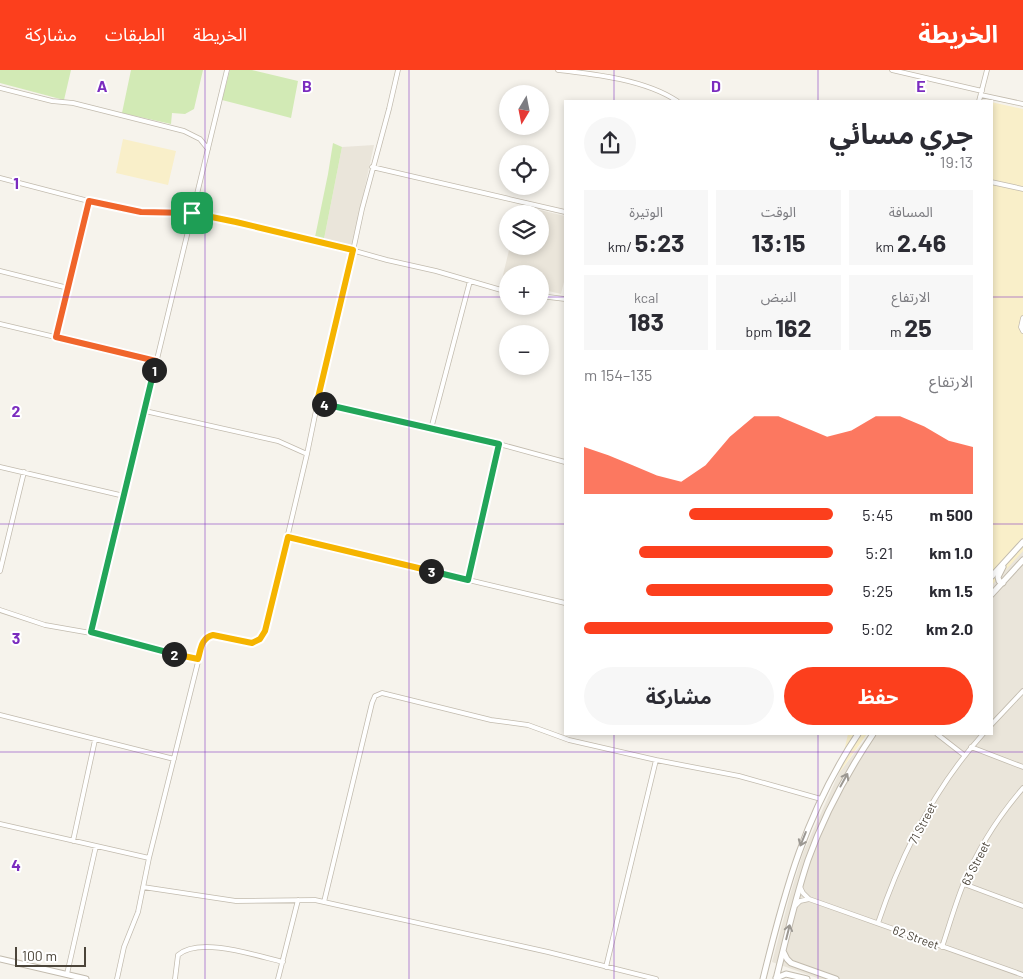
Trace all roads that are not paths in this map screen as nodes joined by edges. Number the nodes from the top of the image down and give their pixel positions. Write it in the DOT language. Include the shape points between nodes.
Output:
graph roads {
  1 [pos="226,70"];
  2 [pos="398,70"];
  3 [pos="558,70"];
  4 [pos="892,70"];
  5 [pos="987,70"];
  6 [pos="0,88"];
  7 [pos="982,93"];
  8 [pos="675,100"];
  9 [pos="980,100"];
  10 [pos="1023,104"];
  11 [pos="208,148"];
  12 [pos="372,167"];
  13 [pos="0,178"];
  14 [pos="993,182"];
  15 [pos="1023,189"];
  16 [pos="89,201"];
  17 [pos="564,212"];
  18 [pos="192,213"];
  19 [pos="353,250"];
  20 [pos="0,270"];
  21 [pos="470,281"];
  22 [pos="68,288"];
  23 [pos="499,289"];
  24 [pos="549,297"];
  25 [pos="564,299"];
  26 [pos="1023,318"];
  27 [pos="0,324"];
  28 [pos="1023,331"];
  29 [pos="56,337"];
  30 [pos="156,361"];
  31 [pos="317,402"];
  32 [pos="145,411"];
  33 [pos="431,430"];
  34 [pos="499,444"];
  35 [pos="307,454"];
  36 [pos="564,462"];
  37 [pos="0,467"];
  38 [pos="24,472"];
  39 [pos="124,496"];
  40 [pos="288,537"];
  41 [pos="1023,542"];
  42 [pos="1008,558"];
  43 [pos="1023,560"];
  44 [pos="0,570"];
  45 [pos="993,575"];
  46 [pos="468,580"];
  47 [pos="1003,583"];
  48 [pos="993,593"];
  49 [pos="564,603"];
  50 [pos="0,610"];
  51 [pos="91,632"];
  52 [pos="198,659"];
  53 [pos="1023,691"];
  54 [pos="1018,697"];
  55 [pos="1023,699"];
  56 [pos="0,714"];
  57 [pos="993,723"];
  58 [pos="857,735"];
  59 [pos="872,735"];
  60 [pos="938,735"];
  61 [pos="983,735"];
  62 [pos="95,740"];
  63 [pos="971,747"];
  64 [pos="964,755"];
  65 [pos="174,759"];
  66 [pos="656,760"];
  67 [pos="1023,767"];
  68 [pos="1023,788"];
  69 [pos="821,799"];
  70 [pos="0,824"];
  71 [pos="72,841"];
  72 [pos="96,846"];
  73 [pos="149,858"];
  74 [pos="964,884"];
  75 [pos="800,885"];
  76 [pos="143,887"];
  77 [pos="809,899"];
  78 [pos="298,900"];
  79 [pos="324,902"];
  80 [pos="1023,906"];
  81 [pos="794,908"];
  82 [pos="878,923"];
  83 [pos="942,947"];
  84 [pos="783,951"];
  85 [pos="0,959"];
  86 [pos="283,962"];
  87 [pos="606,967"];
  88 [pos="810,970"];
  89 [pos="66,974"];
  90 [pos="1023,975"];
  91 [pos="798,976"];
  92 [pos="86,979"];
  93 [pos="117,979"];
  94 [pos="175,979"];
  95 [pos="278,979"];
  96 [pos="656,979"];
  97 [pos="763,979"];
  98 [pos="776,979"];
  99 [pos="807,979"];
  100 [pos="836,979"];
  1 -- 11 [label="street"];
  2 -- 12 [label="street"];
  3 -- 8 [label="street" via="608,77 657,90"];
  4 -- 7 [label="street"];
  5 -- 7 [label="street"];
  6 -- 11 [label="street" via="184,131 200,139"];
  7 -- 9 [label="street"];
  7 -- 10 [label="street"];
  11 -- 18 [label="street"];
  12 -- 17 [label="street"];
  12 -- 19 [label="street"];
  13 -- 16 [label="street"];
  14 -- 15 [label="street"];
  16 -- 18 [label="street" via="141,212"];
  16 -- 22 [label="street"];
  18 -- 19 [label="street"];
  18 -- 30 [label="street"];
  19 -- 21 [label="street"];
  19 -- 31 [label="street"];
  20 -- 22 [label="street"];
  21 -- 23 [label="street"];
  21 -- 33 [label="street"];
  22 -- 29 [label="street"];
  24 -- 25 [label="street"];
  26 -- 28 [label="street"];
  27 -- 29 [label="street"];
  29 -- 30 [label="street"];
  30 -- 32 [label="street"];
  31 -- 33 [label="street"];
  31 -- 35 [label="street"];
  32 -- 35 [label="street" via="278,441"];
  32 -- 39 [label="street"];
  33 -- 34 [label="street"];
  34 -- 36 [label="street"];
  34 -- 46 [label="street"];
  35 -- 40 [label="street"];
  37 -- 38 [label="street"];
  38 -- 39 [label="street"];
  38 -- 44 [label="street"];
  39 -- 51 [label="street"];
  40 -- 46 [label="street"];
  40 -- 52 [label="street" via="263,635 252,643 209,636 203,642"];
  41 -- 42 [label="street"];
  42 -- 45 [label="street"];
  42 -- 47 [label="street" via="998,577"];
  43 -- 47 [label="street"];
  46 -- 49 [label="street"];
  47 -- 48 [label="street"];
  50 -- 51 [label="street" via="45,625"];
  51 -- 52 [label="street"];
  52 -- 65 [label="street"];
  53 -- 54 [label="street"];
  54 -- 55 [label="street"];
  54 -- 57 [label="street"];
  56 -- 62 [label="street"];
  58 -- 69 [label="street"];
  75 -- 59 [label="street, one-way" via="828,811"];
  60 -- 64 [label="street"];
  61 -- 63 [label="street, 71 Street"];
  62 -- 65 [label="street"];
  62 -- 71 [label="street"];
  63 -- 64 [label="street, 71 Street"];
  63 -- 67 [label="street"];
  64 -- 82 [label="street, 71 Street" via="912,842"];
  65 -- 73 [label="street"];
  66 -- 69 [label="street" via="739,776"];
  66 -- 79 [label="street" via="569,740 528,725 491,720 378,694 372,702"];
  66 -- 87 [label="street"];
  68 -- 74 [label="street, 63 Street" via="995,825"];
  69 -- 97 [label="street, one-way" via="792,867"];
  70 -- 71 [label="street"];
  71 -- 72 [label="street"];
  72 -- 73 [label="street"];
  72 -- 89 [label="street"];
  73 -- 76 [label="street"];
  74 -- 80 [label="street"];
  74 -- 83 [label="street, 63 Street"];
  75 -- 77 [label="street"];
  75 -- 81 [label="street"];
  76 -- 78 [label="street" via="236,901"];
  76 -- 93 [label="street"];
  77 -- 81 [label="street" via="800,901"];
  77 -- 82 [label="street, 62 Street"];
  78 -- 79 [label="street"];
  78 -- 86 [label="street"];
  79 -- 87 [label="street"];
  84 -- 81 [label="street, one-way"];
  82 -- 83 [label="street, 62 Street"];
  83 -- 90 [label="street, 62 Street"];
  84 -- 88 [label="street" via="791,963"];
  84 -- 98 [label="street"];
  85 -- 89 [label="street"];
  86 -- 94 [label="street" via="225,949 199,948 178,955"];
  86 -- 95 [label="street"];
  87 -- 96 [label="street"];
  88 -- 91 [label="street" via="798,969"];
  88 -- 100 [label="street"];
  89 -- 92 [label="street"];
  91 -- 98 [label="street" via="786,974"];
  91 -- 99 [label="street"];
}
